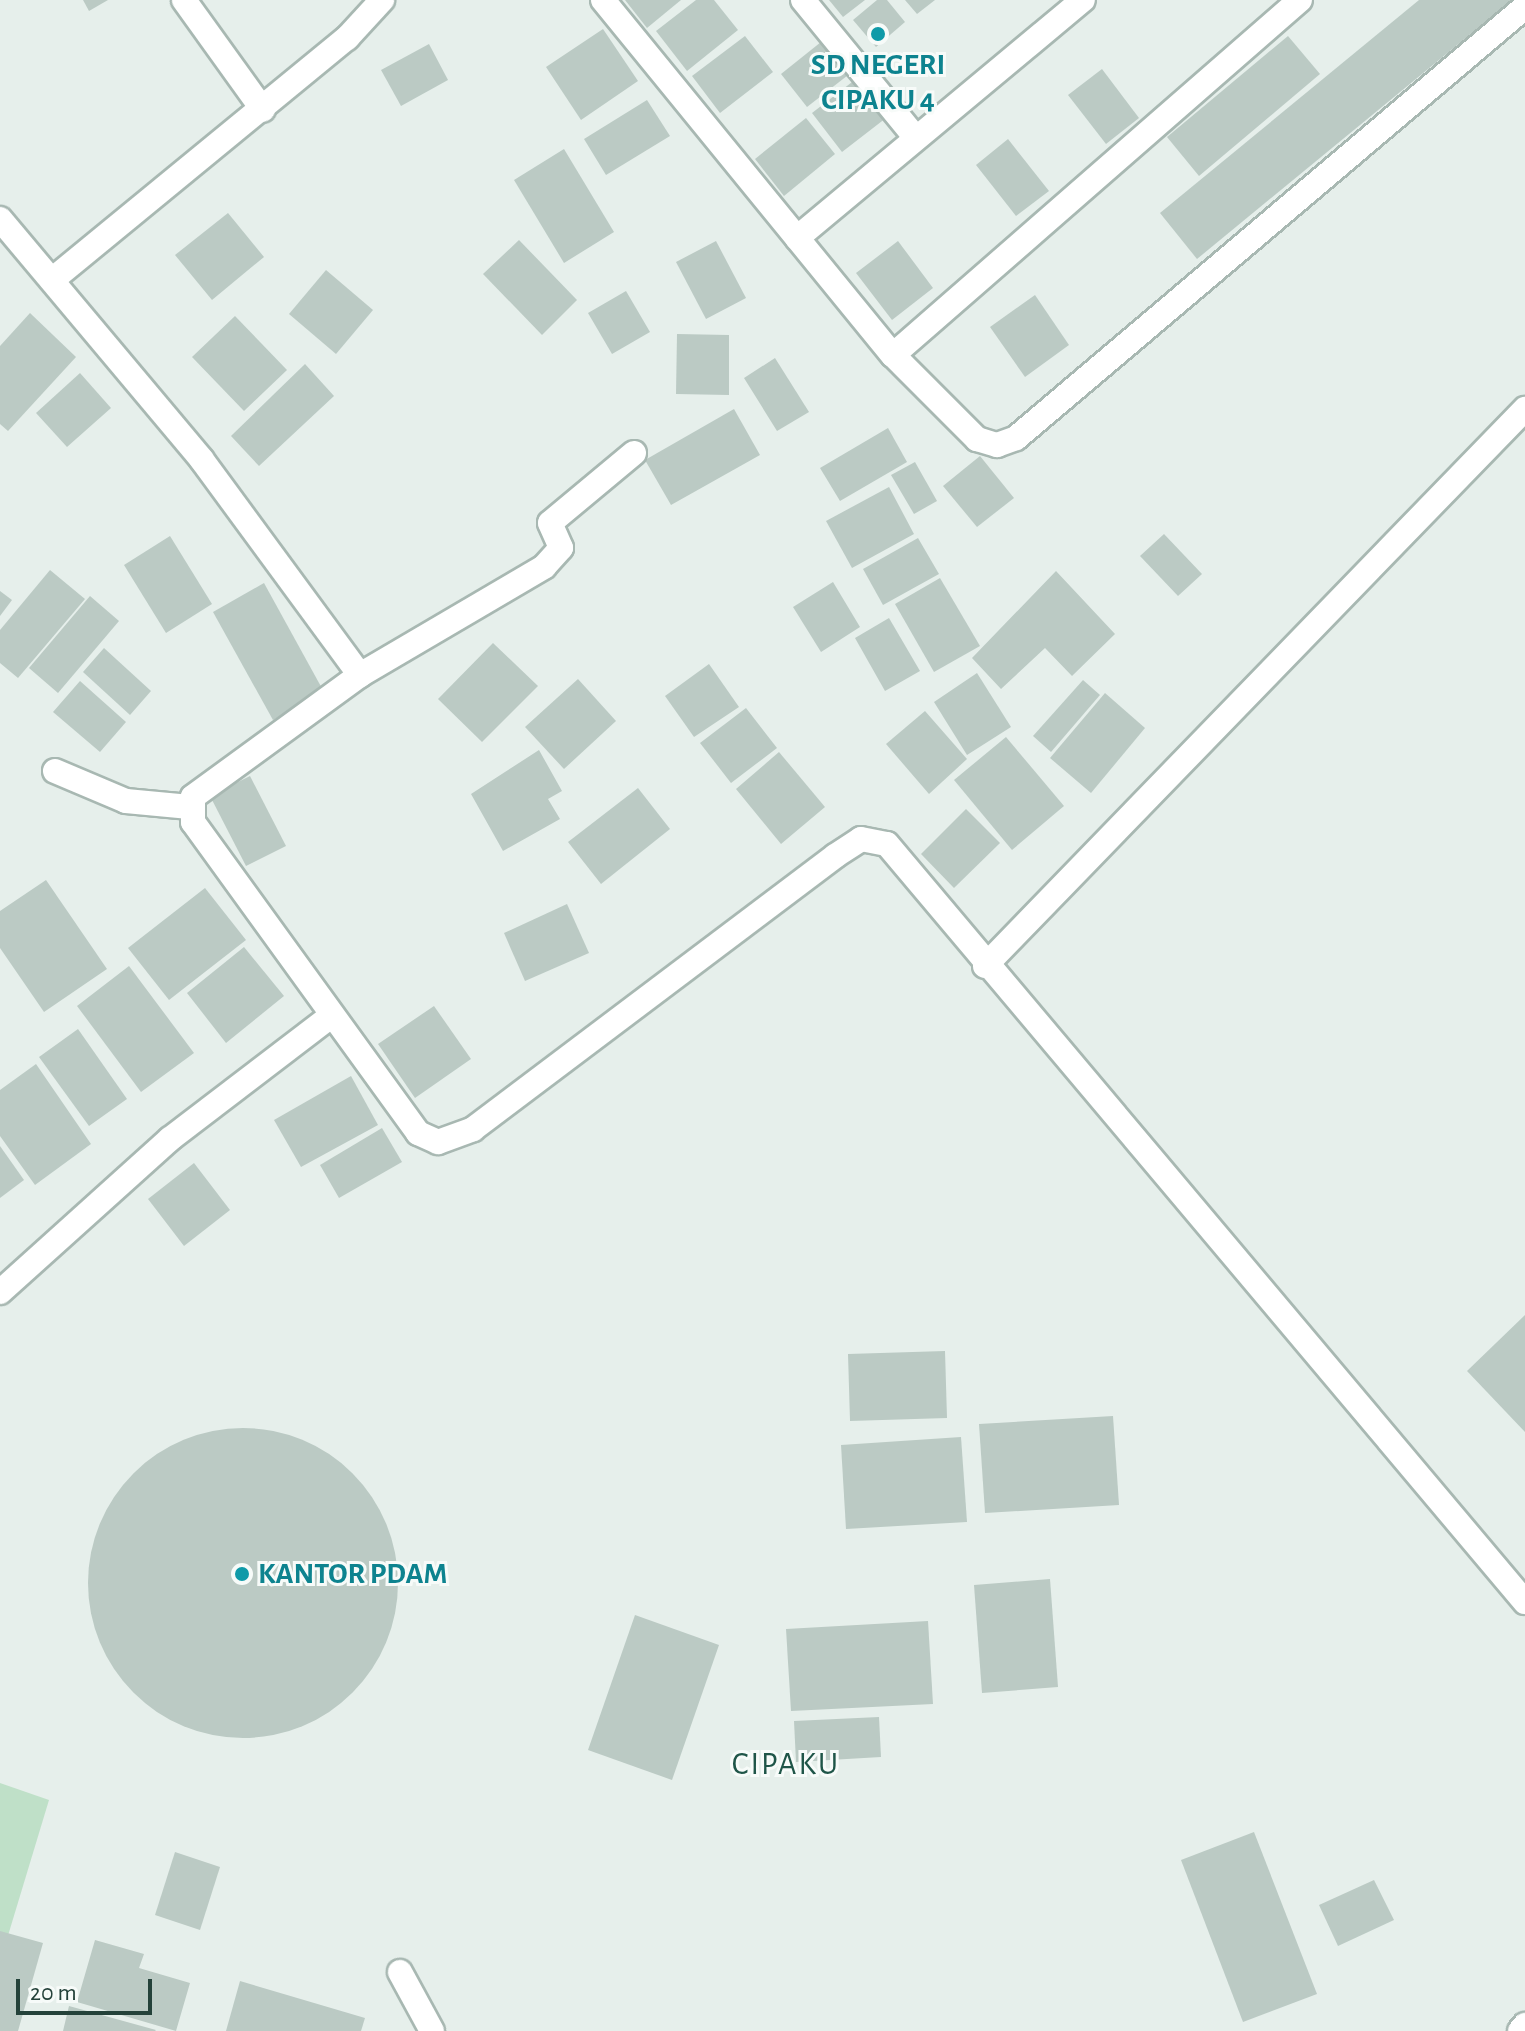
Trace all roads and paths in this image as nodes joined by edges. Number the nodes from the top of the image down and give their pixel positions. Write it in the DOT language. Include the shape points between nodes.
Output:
graph roads {
  1 [pos="184,0"];
  2 [pos="382,0"];
  3 [pos="603,0"];
  4 [pos="803,0"];
  5 [pos="1083,0"];
  6 [pos="1300,0"];
  7 [pos="1525,7"];
  8 [pos="263,110"];
  9 [pos="916,138"];
  10 [pos="0,219"];
  11 [pos="797,238"];
  12 [pos="52,280"];
  13 [pos="893,355"];
  14 [pos="1525,409"];
  15 [pos="634,453"];
  16 [pos="360,675"];
  17 [pos="55,771"];
  18 [pos="190,807"];
  19 [pos="985,966"];
  20 [pos="331,1016"];
  21 [pos="0,1292"];
  22 [pos="1525,1602"];
  23 [pos="400,1972"];
  24 [pos="1525,2025"];
  25 [pos="432,2031"];
  26 [pos="1520,2031"];
  1 -- 8 [label="street"];
  2 -- 8 [label="street"];
  3 -- 11 [label="street"];
  4 -- 9 [label="street"];
  5 -- 9 [label="street"];
  6 -- 13 [label="street"];
  7 -- 13 [label="street" via="1016,438 997,445 977,439"];
  8 -- 12 [label="street"];
  9 -- 11 [label="street"];
  10 -- 12 [label="street"];
  11 -- 13 [label="street"];
  12 -- 16 [label="street" via="193,448"];
  14 -- 19 [label="street"];
  15 -- 16 [label="street" via="550,523 561,548 544,567"];
  16 -- 18 [label="street" via="207,781"];
  17 -- 18 [label="street" via="126,801"];
  18 -- 20 [label="street" via="193,822"];
  19 -- 20 [label="street" via="887,844 861,839 456,1136 438,1142 418,1133"];
  19 -- 22 [label="street"];
  20 -- 21 [label="street" via="170,1139"];
  23 -- 25 [label="street"];
  24 -- 26 [label="street"];
}
